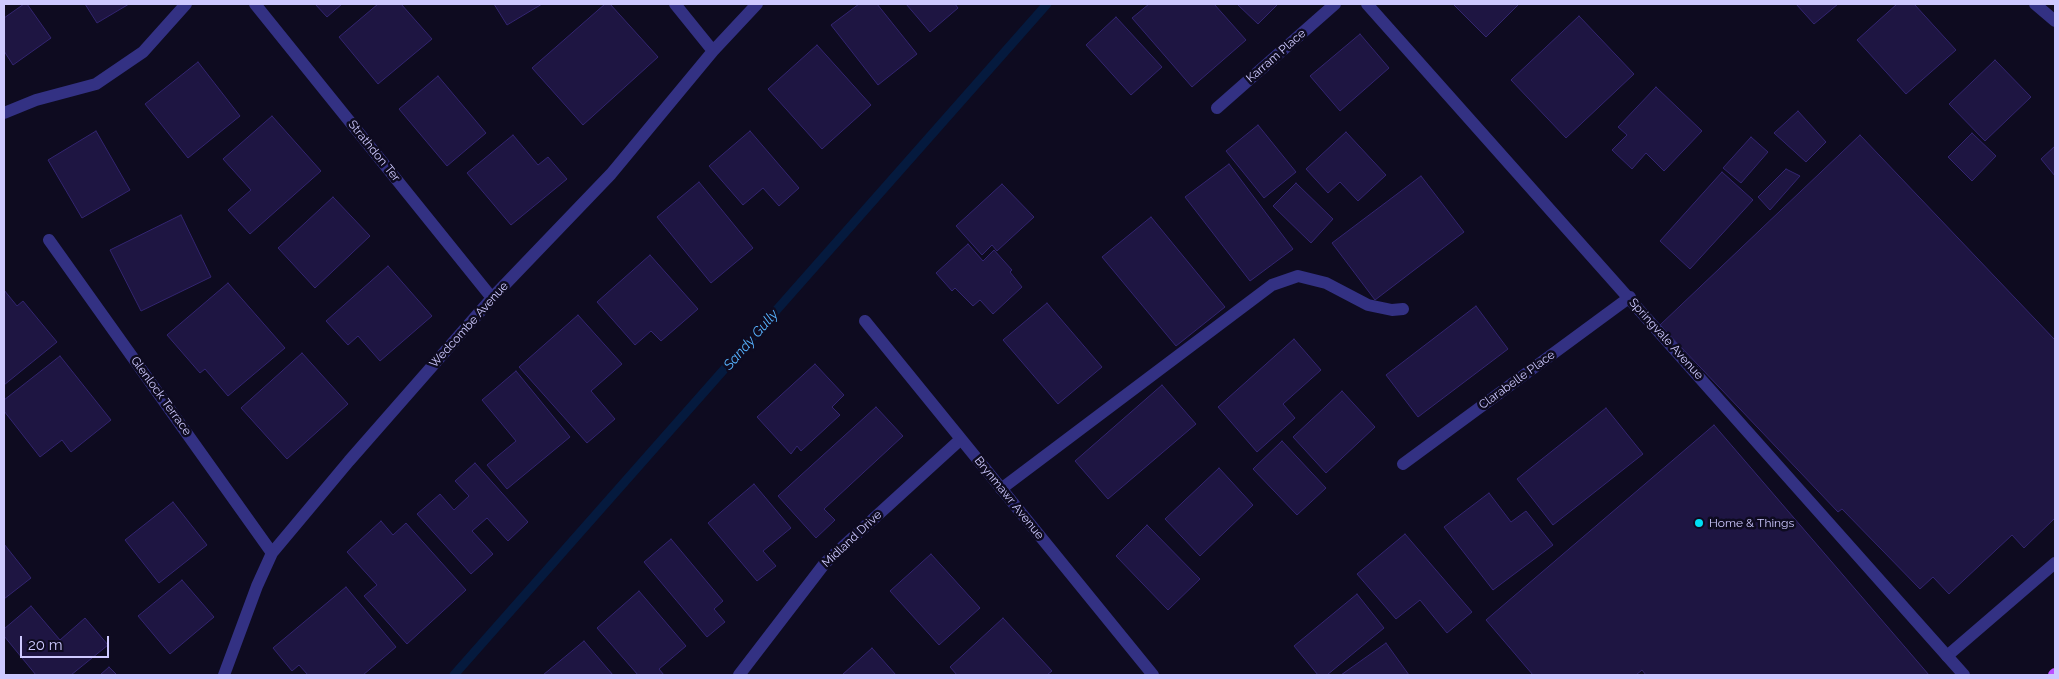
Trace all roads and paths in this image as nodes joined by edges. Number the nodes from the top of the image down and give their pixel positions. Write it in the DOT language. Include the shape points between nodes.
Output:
graph roads {
  1 [pos="186,4"];
  2 [pos="255,4"];
  3 [pos="675,4"];
  4 [pos="757,4"];
  5 [pos="1336,4"];
  6 [pos="1367,4"];
  7 [pos="2035,4"];
  8 [pos="2055,21"];
  9 [pos="713,51"];
  10 [pos="1217,108"];
  11 [pos="4,113"];
  12 [pos="49,240"];
  13 [pos="1630,297"];
  14 [pos="492,298"];
  15 [pos="1403,309"];
  16 [pos="865,322"];
  17 [pos="961,439"];
  18 [pos="1403,464"];
  19 [pos="1001,489"];
  20 [pos="272,552"];
  21 [pos="2055,563"];
  22 [pos="1947,656"];
  23 [pos="224,675"];
  24 [pos="739,675"];
  25 [pos="1153,675"];
  26 [pos="1964,675"];
  1 -- 11 [label="street" via="143,52 96,84 36,100"];
  2 -- 14 [label="street, Strathdon Ter"];
  3 -- 9 [label="street"];
  4 -- 9 [label="street, Wedcombe Avenue"];
  5 -- 10 [label="street, Karram Place"];
  6 -- 13 [label="street, Springvale Avenue"];
  7 -- 8 [label="street"];
  9 -- 14 [label="street, Wedcombe Avenue" via="611,174"];
  12 -- 20 [label="street, Glenlock Terrace"];
  13 -- 18 [label="street, Clarabelle Place"];
  13 -- 22 [label="street, Springvale Avenue"];
  14 -- 20 [label="street, Wedcombe Avenue"];
  15 -- 19 [label="street" via="1368,305 1326,283 1298,276 1272,285"];
  16 -- 17 [label="street, Brynmawr Avenue"];
  17 -- 19 [label="street, Brynmawr Avenue"];
  17 -- 24 [label="street, Midland Drive" via="825,564"];
  19 -- 25 [label="street, Brynmawr Avenue"];
  20 -- 23 [label="street, Wedcombe Avenue"];
  21 -- 22 [label="street"];
  22 -- 26 [label="street, Springvale Avenue"];
}
